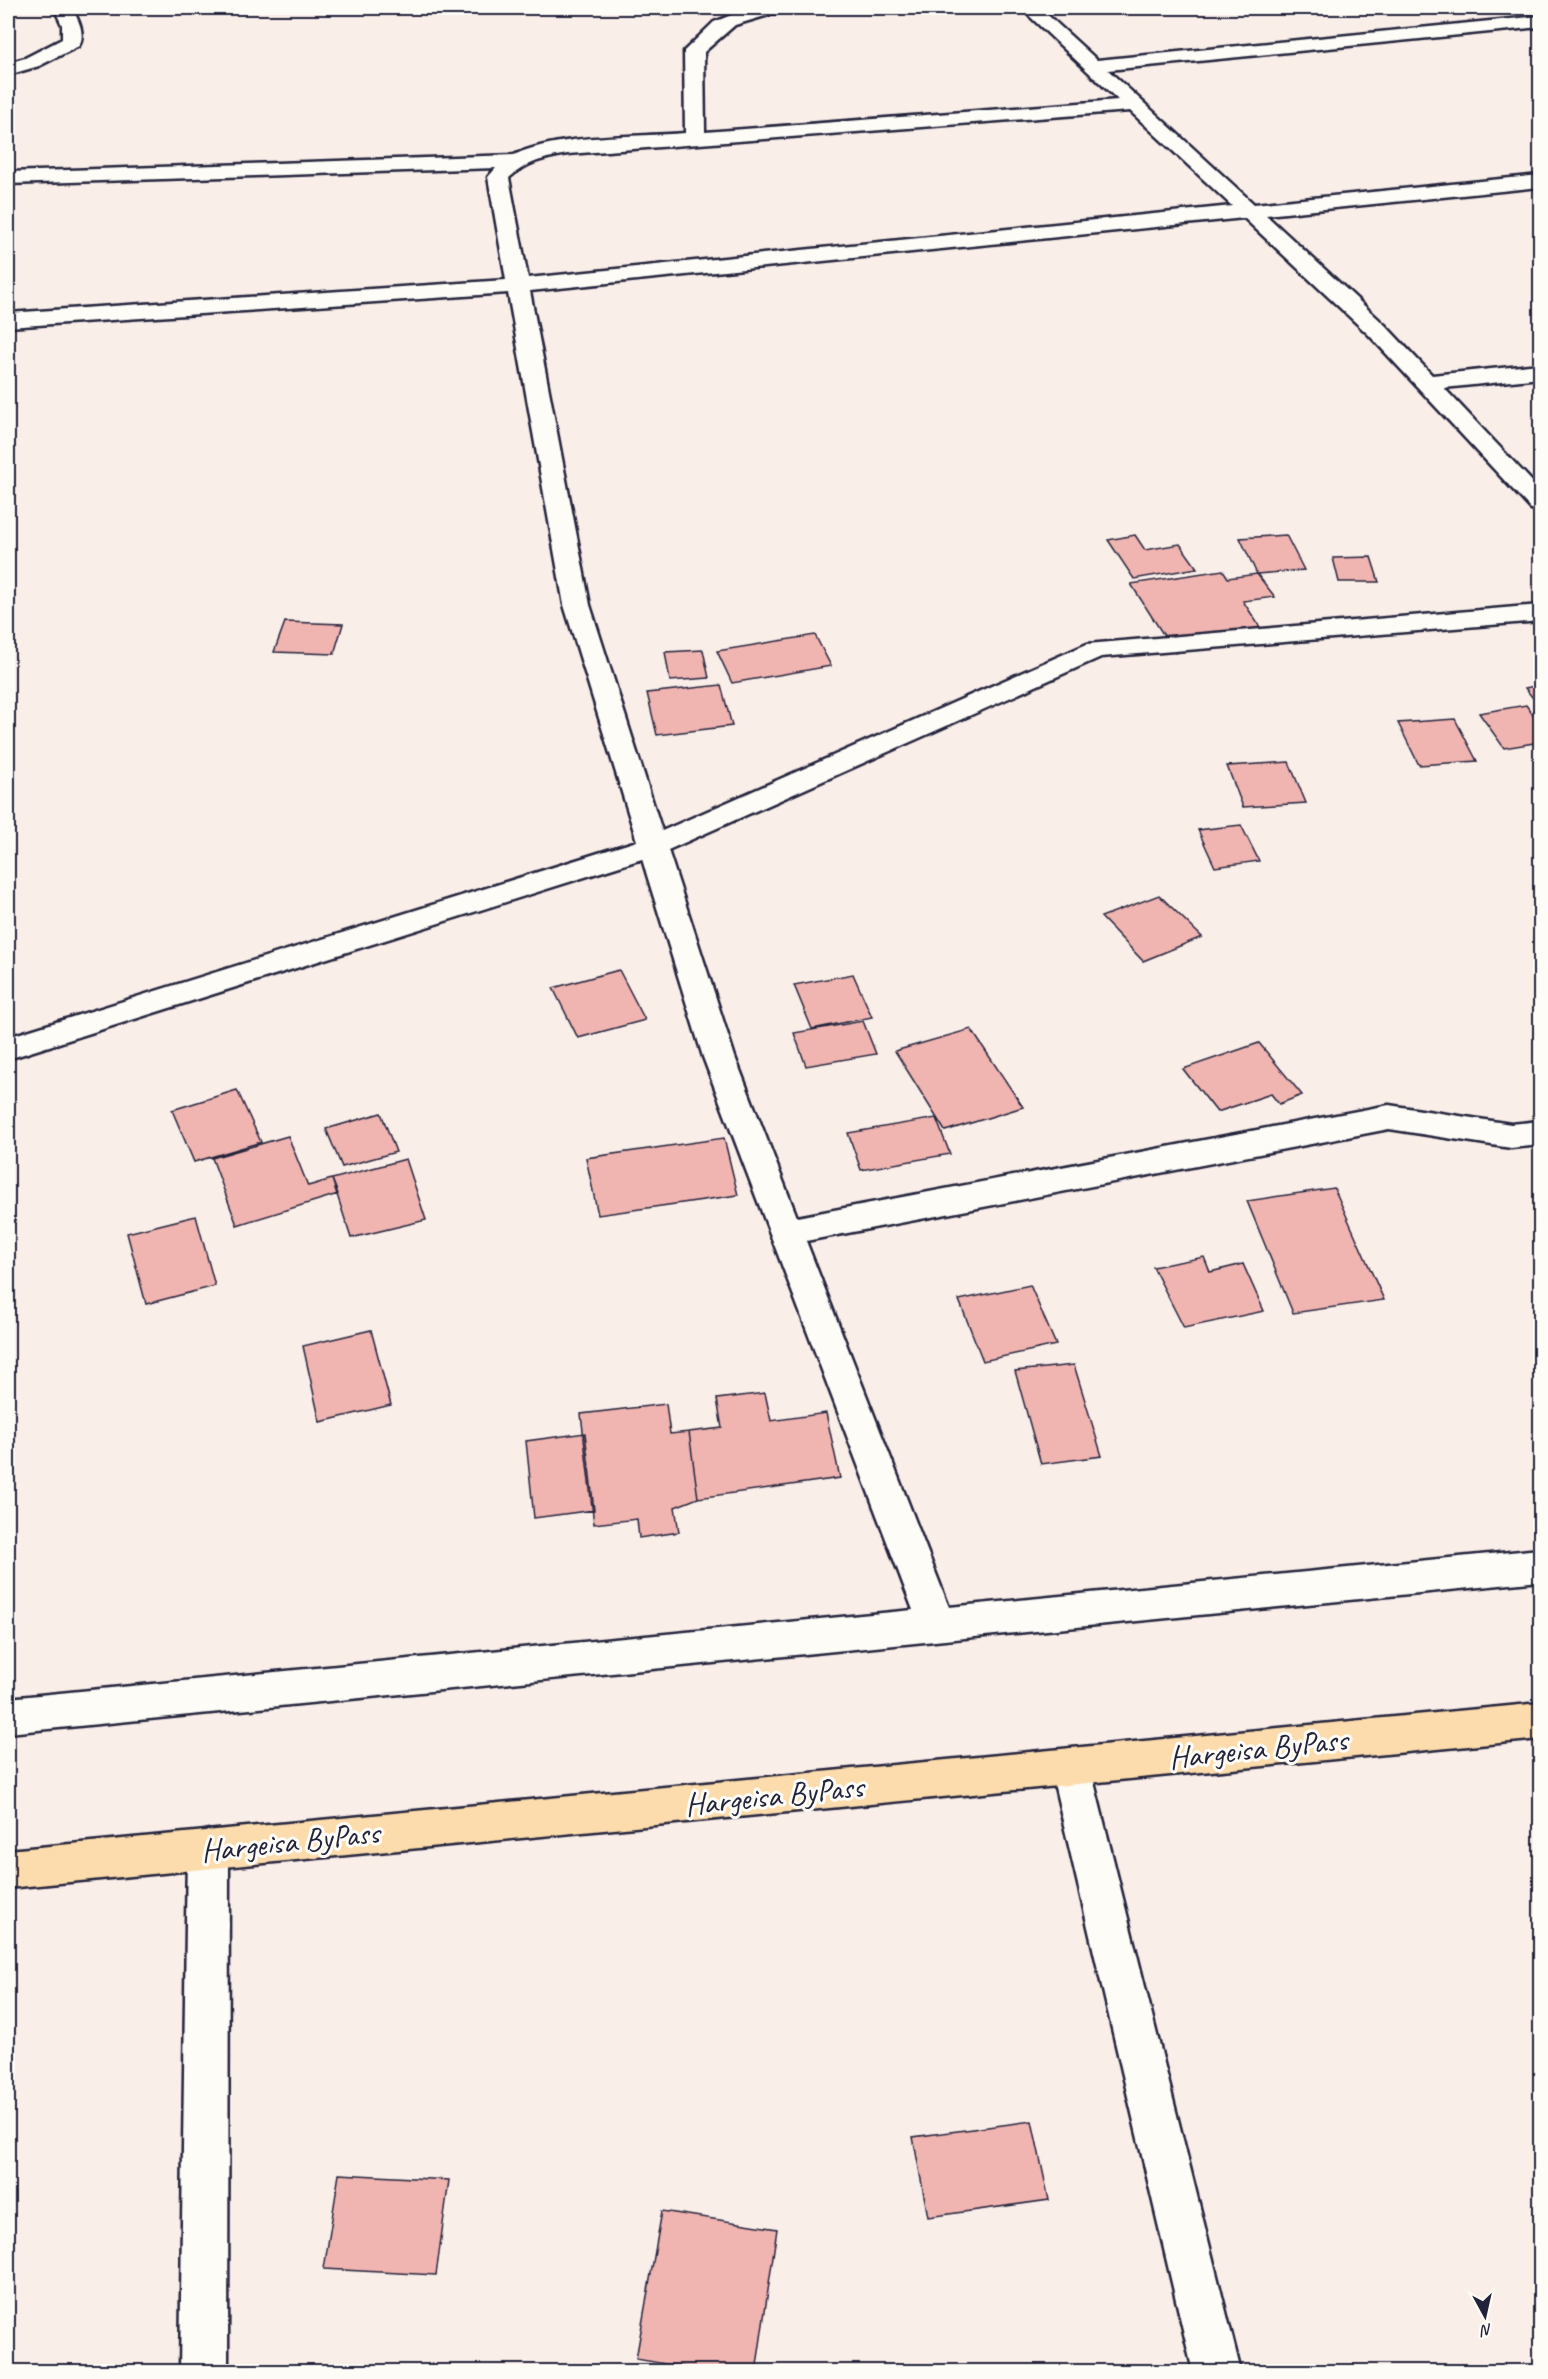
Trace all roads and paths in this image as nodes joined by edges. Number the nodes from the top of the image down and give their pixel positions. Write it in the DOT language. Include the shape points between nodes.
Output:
graph roads {
  1 [pos="63,8"];
  2 [pos="772,8"];
  3 [pos="1030,8"];
  4 [pos="1540,21"];
  5 [pos="1093,66"];
  6 [pos="8,69"];
  7 [pos="1135,105"];
  8 [pos="694,138"];
  9 [pos="515,160"];
  10 [pos="8,178"];
  11 [pos="1540,181"];
  12 [pos="1251,213"];
  13 [pos="518,286"];
  14 [pos="8,320"];
  15 [pos="1540,371"];
  16 [pos="1427,383"];
  17 [pos="1540,504"];
  18 [pos="1540,613"];
  19 [pos="653,846"];
  20 [pos="8,1048"];
  21 [pos="1540,1133"];
  22 [pos="786,1232"];
  23 [pos="1540,1565"];
  24 [pos="937,1624"];
  25 [pos="8,1716"];
  26 [pos="1540,1721"];
  27 [pos="1070,1766"];
  28 [pos="208,1849"];
  29 [pos="8,1869"];
  30 [pos="204,2372"];
  31 [pos="1217,2372"];
  1 -- 6 [label="street" via="72,42"];
  2 -- 8 [label="street" via="718,24 694,51"];
  3 -- 5 [label="street"];
  4 -- 5 [label="street"];
  5 -- 7 [label="street"];
  7 -- 8 [label="street"];
  7 -- 12 [label="street"];
  8 -- 9 [label="street" via="568,148"];
  9 -- 10 [label="street"];
  9 -- 13 [label="street" via="498,177"];
  11 -- 12 [label="street"];
  12 -- 13 [label="street"];
  12 -- 16 [label="street" via="1377,330"];
  13 -- 14 [label="street"];
  13 -- 19 [label="street" via="578,605"];
  15 -- 16 [label="street"];
  16 -- 17 [label="street"];
  18 -- 19 [label="street" via="1096,650"];
  19 -- 20 [label="street"];
  19 -- 22 [label="street" via="719,1057"];
  21 -- 22 [label="street" via="1511,1136 1389,1116"];
  22 -- 24 [label="street"];
  23 -- 24 [label="street"];
  24 -- 25 [label="street"];
  26 -- 27 [label="highway, Hargeisa ByPass"];
  27 -- 28 [label="highway, Hargeisa ByPass"];
  27 -- 31 [label="street"];
  28 -- 29 [label="highway, Hargeisa ByPass"];
  28 -- 30 [label="street"];
}
